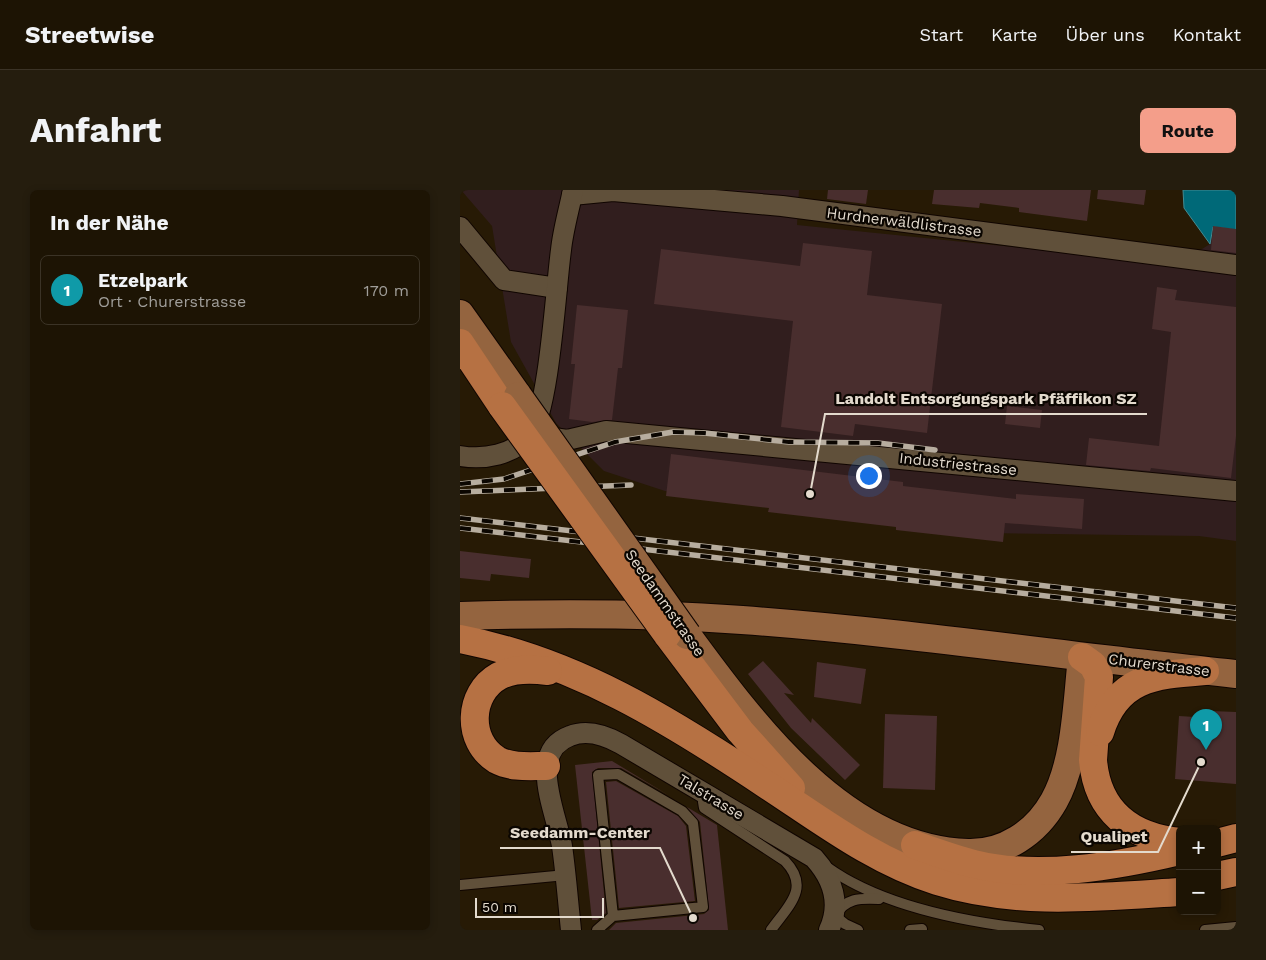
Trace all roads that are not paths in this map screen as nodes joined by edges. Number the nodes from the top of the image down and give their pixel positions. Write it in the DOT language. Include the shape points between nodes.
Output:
graph roads {
  1 [pos="572,192"];
  2 [pos="460,227"];
  3 [pos="1236,265"];
  4 [pos="556,288"];
  5 [pos="460,314"];
  6 [pos="460,343"];
  7 [pos="460,350"];
  8 [pos="479,374"];
  9 [pos="510,401"];
  10 [pos="531,434"];
  11 [pos="460,456"];
  12 [pos="1236,491"];
  13 [pos="460,616"];
  14 [pos="677,635"];
  15 [pos="460,639"];
  16 [pos="1082,657"];
  17 [pos="1205,671"];
  18 [pos="1236,674"];
  19 [pos="586,678"];
  20 [pos="1093,760"];
  21 [pos="546,766"];
  22 [pos="707,794"];
  23 [pos="841,834"];
  24 [pos="1176,841"];
  25 [pos="915,845"];
  26 [pos="1176,852"];
  27 [pos="814,858"];
  28 [pos="1236,872"];
  29 [pos="1221,875"];
  30 [pos="566,876"];
  31 [pos="460,885"];
  32 [pos="1176,885"];
  33 [pos="1236,889"];
  34 [pos="1221,890"];
  35 [pos="1176,892"];
  36 [pos="1124,895"];
  37 [pos="889,900"];
  38 [pos="613,916"];
  39 [pos="832,923"];
  40 [pos="1236,927"];
  41 [pos="922,929"];
  42 [pos="571,930"];
  43 [pos="597,930"];
  44 [pos="771,930"];
  45 [pos="858,930"];
  46 [pos="910,930"];
  47 [pos="1039,930"];
  48 [pos="1205,930"];
  1 -- 3 [label="street, Hurdnerwäldlistrasse" via="613,191 782,206"];
  1 -- 4 [label="street, Hurdnerwäldlistrasse"];
  2 -- 4 [label="street" via="504,280"];
  4 -- 10 [label="street, Hurdnerwäldlistrasse" via="543,398"];
  5 -- 9 [label="main road"];
  6 -- 8 [label="highway"];
  7 -- 8 [label="highway"];
  8 -- 9 [label="highway"];
  9 -- 14 [label="highway, bridge"];
  10 -- 11 [label="street" via="498,455 485,458"];
  10 -- 12 [label="street, Industriestrasse" via="567,440 606,431"];
  13 -- 16 [label="main road, Churerstrasse" via="598,615 740,620"];
  14 -- 23 [label="highway" via="750,743 801,798"];
  14 -- 25 [label="main road, Seedammstrasse" via="802,772 858,816"];
  15 -- 19 [label="highway" via="522,654"];
  16 -- 17 [label="main road, Churerstrasse"];
  16 -- 20 [label="highway" via="1094,665 1098,677"];
  16 -- 25 [label="main road, Seedammstrasse" via="1073,734 1064,776 1054,801 1040,821 1010,844 986,852 960,852"];
  17 -- 18 [label="main road, Churerstrasse"];
  17 -- 20 [label="highway" via="1156,677 1130,686 1106,713"];
  19 -- 21 [label="highway" via="537,670 512,671 492,680 479,696 475,727 486,750 508,764"];
  19 -- 23 [label="highway" via="675,726"];
  20 -- 24 [label="highway" via="1102,796 1123,822 1144,834"];
  21 -- 22 [label="street, Talstrasse" via="551,751 563,739 577,733 595,734 621,744"];
  21 -- 30 [label="street"];
  22 -- 27 [label="street, Talstrasse"];
  22 -- 44 [label="lane" via="704,808 794,869 798,878 797,893"];
  23 -- 36 [label="highway" via="902,868 974,891 1032,898"];
  25 -- 26 [label="highway" via="974,864 1031,870 1089,867"];
  27 -- 37 [label="lane" via="848,880"];
  27 -- 39 [label="street, Talstrasse" via="830,884 835,905"];
  28 -- 29 [label="highway"];
  30 -- 31 [label="lane"];
  30 -- 42 [label="street"];
  32 -- 36 [label="highway"];
  33 -- 34 [label="highway"];
  35 -- 36 [label="highway"];
  37 -- 39 [label="lane" via="854,900 842,906"];
  37 -- 47 [label="lane" via="941,913"];
  38 -- 38 [label="lane" via="703,907 693,823 682,812 618,774 598,775"];
  38 -- 43 [label="lane"];
  39 -- 45 [label="lane"];
  40 -- 48 [label="lane"];
  41 -- 46 [label="lane"];
}
